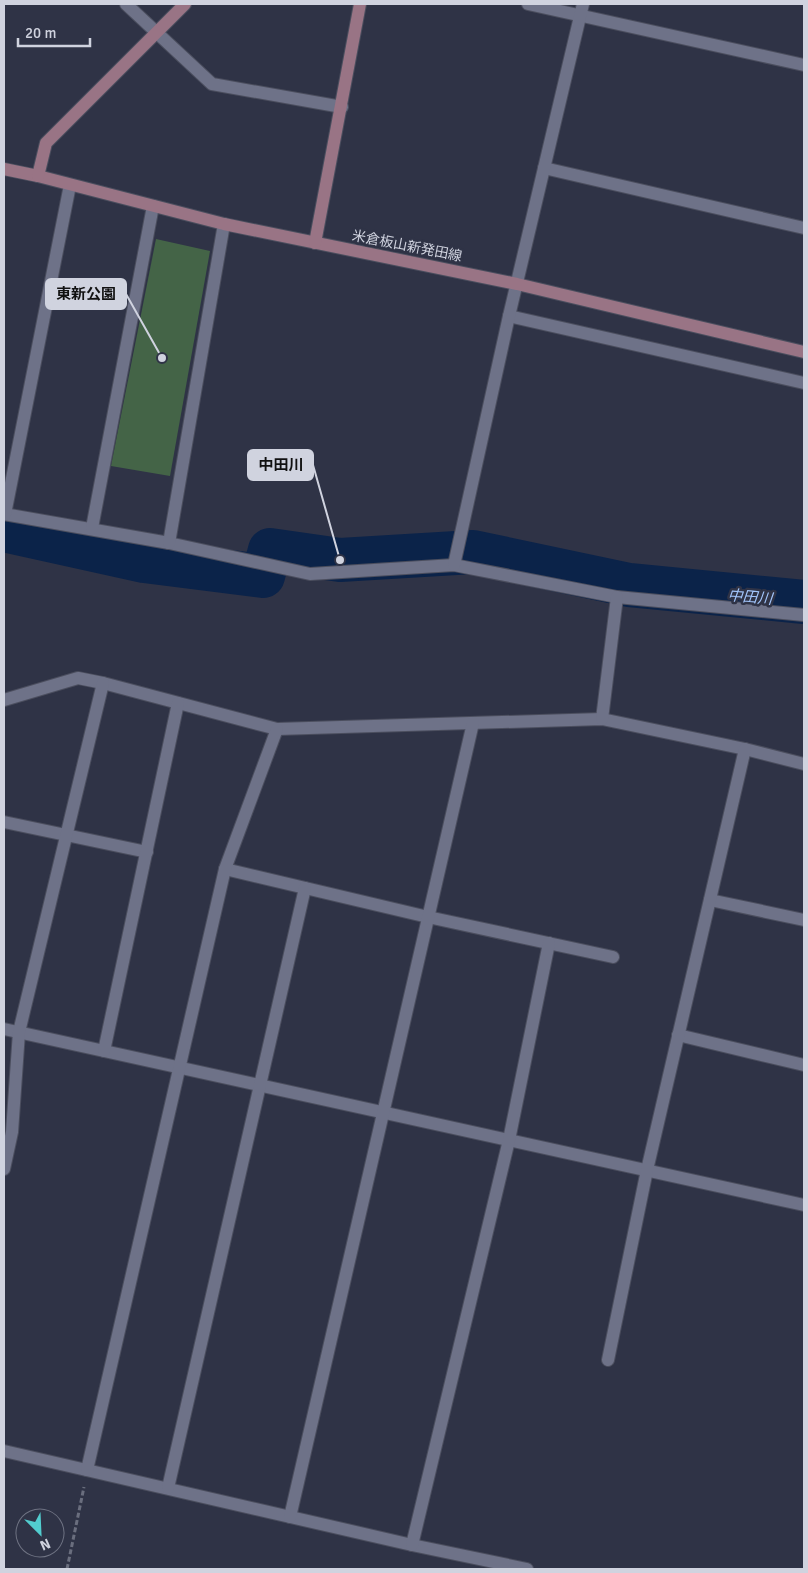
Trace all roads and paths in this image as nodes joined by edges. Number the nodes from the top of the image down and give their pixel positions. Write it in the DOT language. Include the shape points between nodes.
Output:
graph roads {
  1 [pos="126,4"];
  2 [pos="186,4"];
  3 [pos="360,4"];
  4 [pos="528,4"];
  5 [pos="581,9"];
  6 [pos="156,34"];
  7 [pos="804,65"];
  8 [pos="342,107"];
  9 [pos="544,168"];
  10 [pos="4,169"];
  11 [pos="38,176"];
  12 [pos="70,185"];
  13 [pos="153,206"];
  14 [pos="224,224"];
  15 [pos="804,228"];
  16 [pos="315,244"];
  17 [pos="517,284"];
  18 [pos="509,316"];
  19 [pos="804,352"];
  20 [pos="804,383"];
  21 [pos="4,514"];
  22 [pos="92,528"];
  23 [pos="169,543"];
  24 [pos="454,565"];
  25 [pos="617,597"];
  26 [pos="804,616"];
  27 [pos="103,683"];
  28 [pos="4,700"];
  29 [pos="178,703"];
  30 [pos="602,719"];
  31 [pos="473,723"];
  32 [pos="278,729"];
  33 [pos="745,749"];
  34 [pos="804,764"];
  35 [pos="4,822"];
  36 [pos="67,834"];
  37 [pos="147,852"];
  38 [pos="224,869"];
  39 [pos="305,888"];
  40 [pos="710,900"];
  41 [pos="428,917"];
  42 [pos="804,920"];
  43 [pos="550,943"];
  44 [pos="613,957"];
  45 [pos="4,1029"];
  46 [pos="19,1032"];
  47 [pos="678,1035"];
  48 [pos="104,1051"];
  49 [pos="804,1065"];
  50 [pos="180,1068"];
  51 [pos="259,1085"];
  52 [pos="383,1113"];
  53 [pos="8,1131"];
  54 [pos="509,1140"];
  55 [pos="4,1169"];
  56 [pos="647,1170"];
  57 [pos="804,1205"];
  58 [pos="608,1360"];
  59 [pos="4,1450"];
  60 [pos="87,1470"];
  61 [pos="168,1488"];
  62 [pos="290,1517"];
  63 [pos="412,1545"];
  64 [pos="67,1569"];
  65 [pos="527,1569"];
  1 -- 6 [label="street"];
  2 -- 6 [label="main road"];
  3 -- 8 [label="main road"];
  4 -- 5 [label="street"];
  5 -- 7 [label="street"];
  5 -- 9 [label="street"];
  6 -- 8 [label="street" via="212,84"];
  6 -- 11 [label="main road" via="46,143"];
  8 -- 16 [label="main road"];
  9 -- 15 [label="street"];
  9 -- 17 [label="street"];
  10 -- 11 [label="main road, 米倉板山新発田線"];
  11 -- 12 [label="main road, 米倉板山新発田線"];
  12 -- 13 [label="main road, 米倉板山新発田線"];
  12 -- 21 [label="street"];
  13 -- 14 [label="main road, 米倉板山新発田線"];
  13 -- 22 [label="street"];
  14 -- 16 [label="main road, 米倉板山新発田線"];
  14 -- 23 [label="street"];
  16 -- 17 [label="main road, 米倉板山新発田線"];
  17 -- 18 [label="street"];
  17 -- 19 [label="main road, 米倉板山新発田線"];
  18 -- 20 [label="street"];
  18 -- 24 [label="street"];
  21 -- 22 [label="street"];
  22 -- 23 [label="street"];
  23 -- 24 [label="street" via="310,574"];
  24 -- 25 [label="street"];
  25 -- 26 [label="street"];
  25 -- 30 [label="street"];
  27 -- 28 [label="street" via="78,678"];
  27 -- 29 [label="street"];
  27 -- 36 [label="street"];
  29 -- 32 [label="street"];
  29 -- 37 [label="street"];
  30 -- 31 [label="street"];
  30 -- 33 [label="street"];
  31 -- 32 [label="street"];
  31 -- 41 [label="street"];
  32 -- 38 [label="street"];
  33 -- 34 [label="street"];
  33 -- 40 [label="street"];
  35 -- 36 [label="street"];
  36 -- 37 [label="street"];
  36 -- 46 [label="street"];
  37 -- 48 [label="street"];
  38 -- 39 [label="street"];
  38 -- 50 [label="street"];
  39 -- 41 [label="street"];
  39 -- 51 [label="street"];
  40 -- 42 [label="street"];
  40 -- 47 [label="street"];
  41 -- 43 [label="street"];
  41 -- 52 [label="street"];
  43 -- 44 [label="street"];
  43 -- 54 [label="street"];
  45 -- 46 [label="street"];
  46 -- 48 [label="street"];
  46 -- 53 [label="street"];
  47 -- 49 [label="street"];
  47 -- 56 [label="street"];
  48 -- 50 [label="street"];
  50 -- 51 [label="street"];
  50 -- 60 [label="street"];
  51 -- 52 [label="street"];
  51 -- 61 [label="street"];
  52 -- 54 [label="street"];
  52 -- 62 [label="street"];
  53 -- 55 [label="street"];
  54 -- 56 [label="street"];
  54 -- 63 [label="street"];
  56 -- 57 [label="street"];
  56 -- 58 [label="street"];
  59 -- 60 [label="street"];
  60 -- 61 [label="street"];
  60 -- 64 [label="path"];
  61 -- 62 [label="street"];
  62 -- 63 [label="street"];
  63 -- 65 [label="street"];
}
